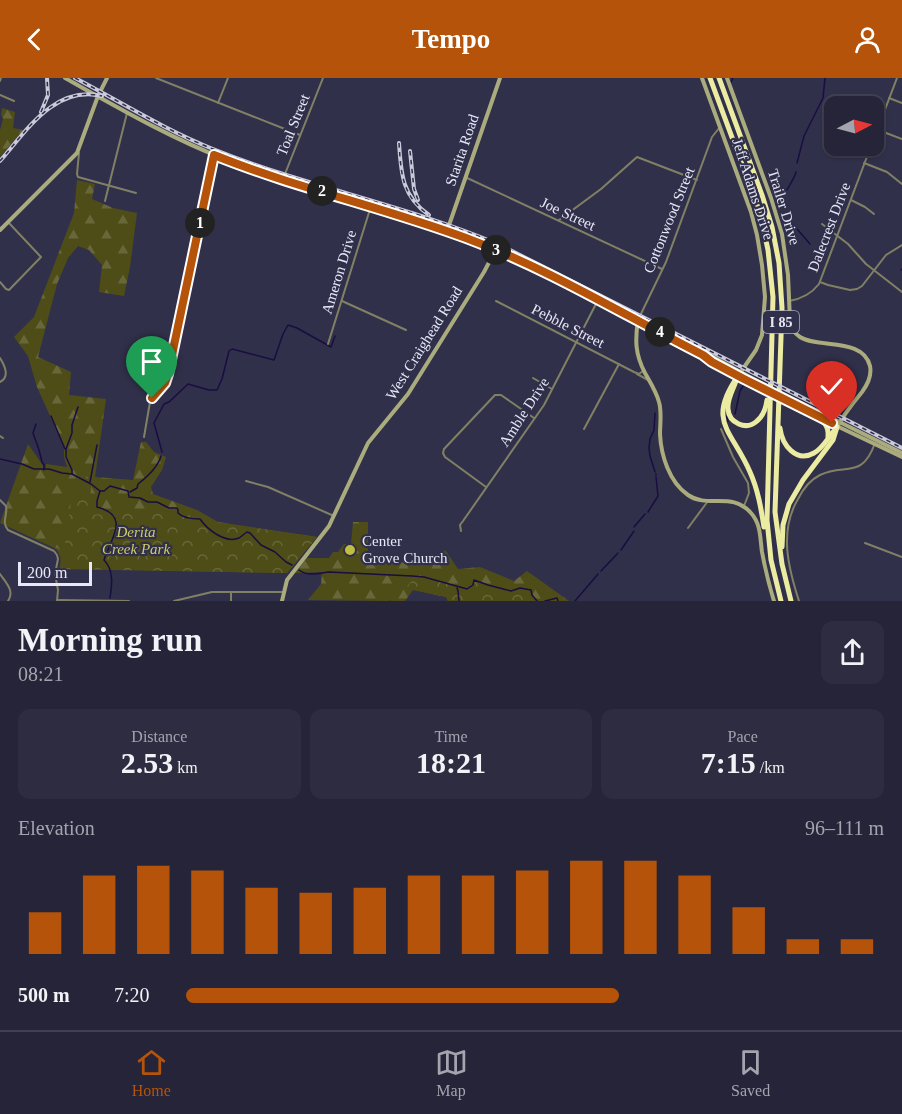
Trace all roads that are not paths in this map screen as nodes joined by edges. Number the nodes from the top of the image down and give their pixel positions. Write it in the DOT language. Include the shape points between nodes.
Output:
graph roads {
  1 [pos="65,78"];
  2 [pos="107,78"];
  3 [pos="156,78"];
  4 [pos="228,78"];
  5 [pos="322,78"];
  6 [pos="500,78"];
  7 [pos="702,78"];
  8 [pos="710,78"];
  9 [pos="718,78"];
  10 [pos="727,78"];
  11 [pos="897,78"];
  12 [pos="0,95"];
  13 [pos="98,96"];
  14 [pos="889,98"];
  15 [pos="14,101"];
  16 [pos="218,103"];
  17 [pos="902,103"];
  18 [pos="884,111"];
  19 [pos="128,112"];
  20 [pos="720,127"];
  21 [pos="884,133"];
  22 [pos="300,135"];
  23 [pos="902,139"];
  24 [pos="79,150"];
  25 [pos="214,155"];
  26 [pos="867,156"];
  27 [pos="864,163"];
  28 [pos="465,177"];
  29 [pos="283,179"];
  30 [pos="697,180"];
  31 [pos="902,184"];
  32 [pos="109,186"];
  33 [pos="136,193"];
  34 [pos="851,200"];
  35 [pos="105,201"];
  36 [pos="371,206"];
  37 [pos="874,214"];
  38 [pos="558,221"];
  39 [pos="8,222"];
  40 [pos="822,224"];
  41 [pos="0,230"];
  42 [pos="447,231"];
  43 [pos="837,236"];
  44 [pos="902,245"];
  45 [pos="496,249"];
  46 [pos="662,269"];
  47 [pos="874,270"];
  48 [pos="0,282"];
  49 [pos="820,282"];
  50 [pos="902,292"];
  51 [pos="598,299"];
  52 [pos="342,301"];
  53 [pos="496,301"];
  54 [pos="789,301"];
  55 [pos="638,320"];
  56 [pos="406,330"];
  57 [pos="576,342"];
  58 [pos="328,344"];
  59 [pos="0,358"];
  60 [pos="771,362"];
  61 [pos="619,364"];
  62 [pos="643,369"];
  63 [pos="631,370"];
  64 [pos="634,372"];
  65 [pos="740,374"];
  66 [pos="533,378"];
  67 [pos="649,380"];
  68 [pos="0,382"];
  69 [pos="552,389"];
  70 [pos="789,399"];
  71 [pos="779,403"];
  72 [pos="801,408"];
  73 [pos="534,418"];
  74 [pos="838,424"];
  75 [pos="584,429"];
  76 [pos="721,429"];
  77 [pos="144,437"];
  78 [pos="828,439"];
  79 [pos="875,442"];
  80 [pos="902,455"];
  81 [pos="246,481"];
  82 [pos="486,487"];
  83 [pos="0,500"];
  84 [pos="708,501"];
  85 [pos="743,506"];
  86 [pos="334,516"];
  87 [pos="688,528"];
  88 [pos="461,531"];
  89 [pos="768,538"];
  90 [pos="865,543"];
  91 [pos="902,557"];
  92 [pos="0,574"];
  93 [pos="784,575"];
  94 [pos="231,592"];
  95 [pos="283,592"];
  96 [pos="8,601"];
  97 [pos="57,601"];
  98 [pos="129,601"];
  99 [pos="174,601"];
  100 [pos="231,601"];
  101 [pos="282,601"];
  102 [pos="774,601"];
  103 [pos="781,601"];
  104 [pos="791,601"];
  105 [pos="799,601"];
  1 -- 13 [label="street"];
  2 -- 13 [label="street"];
  3 -- 16 [label="street"];
  4 -- 16 [label="street"];
  5 -- 22 [label="street, Toal Street"];
  6 -- 28 [label="street, Starita Road"];
  7 -- 20 [label="street, Jeff Adams Drive"];
  8 -- 60 [label="highway, I 85" via="766,236 773,297"];
  9 -- 71 [label="highway, I 85" via="762,195 778,255 782,302"];
  10 -- 54 [label="street, Trailer Drive" via="782,234"];
  11 -- 14 [label="street"];
  12 -- 15 [label="street"];
  13 -- 19 [label="street"];
  13 -- 24 [label="street"];
  14 -- 17 [label="street"];
  14 -- 18 [label="street"];
  16 -- 22 [label="street"];
  19 -- 25 [label="street"];
  19 -- 32 [label="street"];
  20 -- 30 [label="street, Cottonwood Street" via="712,137"];
  20 -- 65 [label="street, Jeff Adams Drive" via="751,212 764,280 762,335"];
  21 -- 23 [label="street"];
  22 -- 29 [label="street, Toal Street"];
  24 -- 32 [label="street" via="78,177"];
  24 -- 39 [label="street"];
  25 -- 29 [label="street"];
  25 -- 77 [label="street" via="168,374 150,402"];
  26 -- 27 [label="street, Dalecrest Drive"];
  27 -- 31 [label="street" via="887,172"];
  27 -- 34 [label="street, Dalecrest Drive"];
  28 -- 38 [label="street, Joe Street"];
  28 -- 42 [label="street, Starita Road"];
  29 -- 36 [label="street"];
  30 -- 38 [label="street" via="637,157"];
  30 -- 46 [label="street, Cottonwood Street"];
  32 -- 33 [label="street"];
  32 -- 35 [label="street"];
  34 -- 37 [label="street"];
  34 -- 43 [label="street, Dalecrest Drive"];
  36 -- 42 [label="street"];
  36 -- 52 [label="street, Ameron Drive"];
  38 -- 46 [label="street, Joe Street"];
  39 -- 41 [label="street"];
  39 -- 48 [label="street" via="41,257 8,290"];
  40 -- 43 [label="street"];
  42 -- 45 [label="street"];
  43 -- 47 [label="street"];
  43 -- 49 [label="street, Dalecrest Drive"];
  44 -- 47 [label="street" via="888,253"];
  45 -- 51 [label="street"];
  45 -- 86 [label="street, West Craighead Road" via="408,394 368,443"];
  46 -- 55 [label="street, Cottonwood Street"];
  47 -- 49 [label="street" via="862,286 853,290"];
  47 -- 50 [label="street"];
  49 -- 54 [label="street, Dalecrest Drive" via="812,291"];
  51 -- 55 [label="street"];
  51 -- 57 [label="street, Amble Drive"];
  52 -- 56 [label="street"];
  52 -- 58 [label="street, Ameron Drive"];
  53 -- 57 [label="street, Pebble Street"];
  54 -- 74 [label="street, Trailer Drive" via="791,325 798,336 853,348 868,362 868,383"];
  55 -- 62 [label="street" via="635,343"];
  55 -- 65 [label="street"];
  57 -- 61 [label="street, Pebble Street"];
  57 -- 69 [label="street, Amble Drive"];
  59 -- 68 [label="street" via="6,374"];
  60 -- 65 [label="highway" via="764,410 758,421 748,425 733,421 728,410"];
  60 -- 89 [label="highway, I 85"];
  61 -- 63 [label="street, Pebble Street"];
  61 -- 75 [label="street"];
  62 -- 63 [label="street"];
  62 -- 64 [label="street" via="639,374"];
  62 -- 67 [label="street"];
  63 -- 64 [label="street, Pebble Street"];
  64 -- 67 [label="street, Pebble Street"];
  65 -- 70 [label="street, bridge"];
  65 -- 89 [label="highway" via="730,388 722,412 755,484"];
  66 -- 69 [label="street"];
  67 -- 84 [label="street" via="659,401 662,445 669,469 686,494"];
  69 -- 73 [label="street, Amble Drive"];
  70 -- 72 [label="street"];
  70 -- 74 [label="street"];
  71 -- 78 [label="highway" via="781,434 793,453 813,454"];
  71 -- 93 [label="highway, I 85" via="775,512"];
  72 -- 74 [label="street"];
  72 -- 78 [label="highway" via="826,424"];
  73 -- 82 [label="street, Amble Drive"];
  73 -- 82 [label="street" via="501,395 494,395 444,449 445,457"];
  74 -- 78 [label="highway"];
  74 -- 79 [label="street"];
  74 -- 93 [label="highway" via="833,440 787,508 782,537"];
  76 -- 85 [label="street" via="748,483 749,493"];
  79 -- 80 [label="street"];
  79 -- 105 [label="street" via="867,459 856,468 815,478 793,508 786,547"];
  81 -- 86 [label="street"];
  82 -- 88 [label="street, Amble Drive" via="460,525"];
  83 -- 97 [label="street" via="6,506 4,521 8,530 57,555"];
  84 -- 85 [label="street"];
  84 -- 87 [label="street"];
  85 -- 102 [label="street" via="759,528"];
  86 -- 95 [label="street, West Craighead Road" via="291,573"];
  89 -- 103 [label="highway, I 85"];
  90 -- 91 [label="street"];
  92 -- 96 [label="street" via="11,591"];
  93 -- 104 [label="highway, I 85"];
  94 -- 95 [label="street"];
  94 -- 99 [label="street"];
  94 -- 100 [label="street"];
  95 -- 101 [label="street, West Craighead Road"];
  97 -- 98 [label="street"];
}
